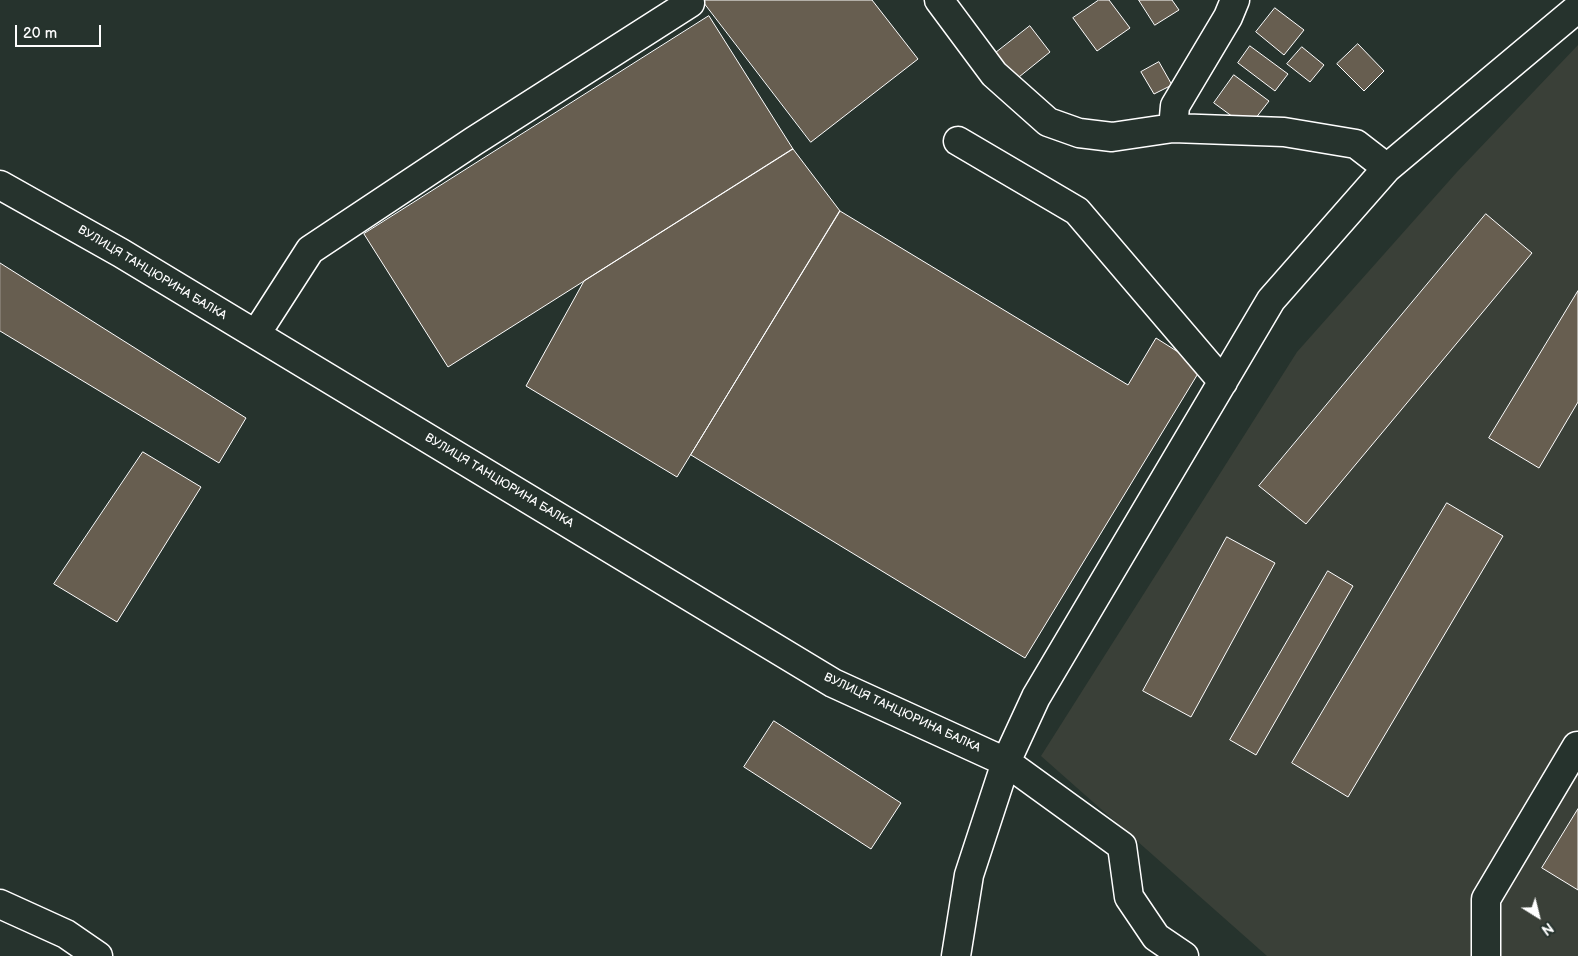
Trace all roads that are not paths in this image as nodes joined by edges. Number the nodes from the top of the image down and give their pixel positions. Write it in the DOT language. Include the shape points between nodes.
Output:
graph roads {
  1 [pos="939,0"];
  2 [pos="1235,0"];
  3 [pos="690,3"];
  4 [pos="1578,8"];
  5 [pos="1173,128"];
  6 [pos="958,141"];
  7 [pos="1387,168"];
  8 [pos="0,185"];
  9 [pos="256,334"];
  10 [pos="1223,382"];
  11 [pos="1577,746"];
  12 [pos="1006,762"];
  13 [pos="0,904"];
  14 [pos="98,956"];
  15 [pos="956,956"];
  16 [pos="1184,956"];
  17 [pos="1486,956"];
  1 -- 5 [label="street" via="994,74 1048,122 1079,133 1112,137"];
  2 -- 5 [label="street" via="1176,106"];
  3 -- 9 [label="street" via="310,250"];
  4 -- 7 [label="street"];
  5 -- 7 [label="street" via="1284,132 1356,144"];
  6 -- 10 [label="street" via="1077,211"];
  7 -- 10 [label="street" via="1271,300"];
  8 -- 9 [label="street, ВУЛИЦЯ ТАНЦЮРИНА БАЛКА"];
  9 -- 12 [label="street, ВУЛИЦЯ ТАНЦЮРИНА БАЛКА" via="833,683"];
  10 -- 12 [label="street" via="1036,697"];
  11 -- 17 [label="street" via="1486,899"];
  12 -- 15 [label="street" via="969,874"];
  12 -- 16 [label="street, ВУЛИЦЯ ТАНЦЮРИНА БАЛКА" via="1122,846 1129,897 1156,937"];
  13 -- 14 [label="street" via="66,934"];
}
